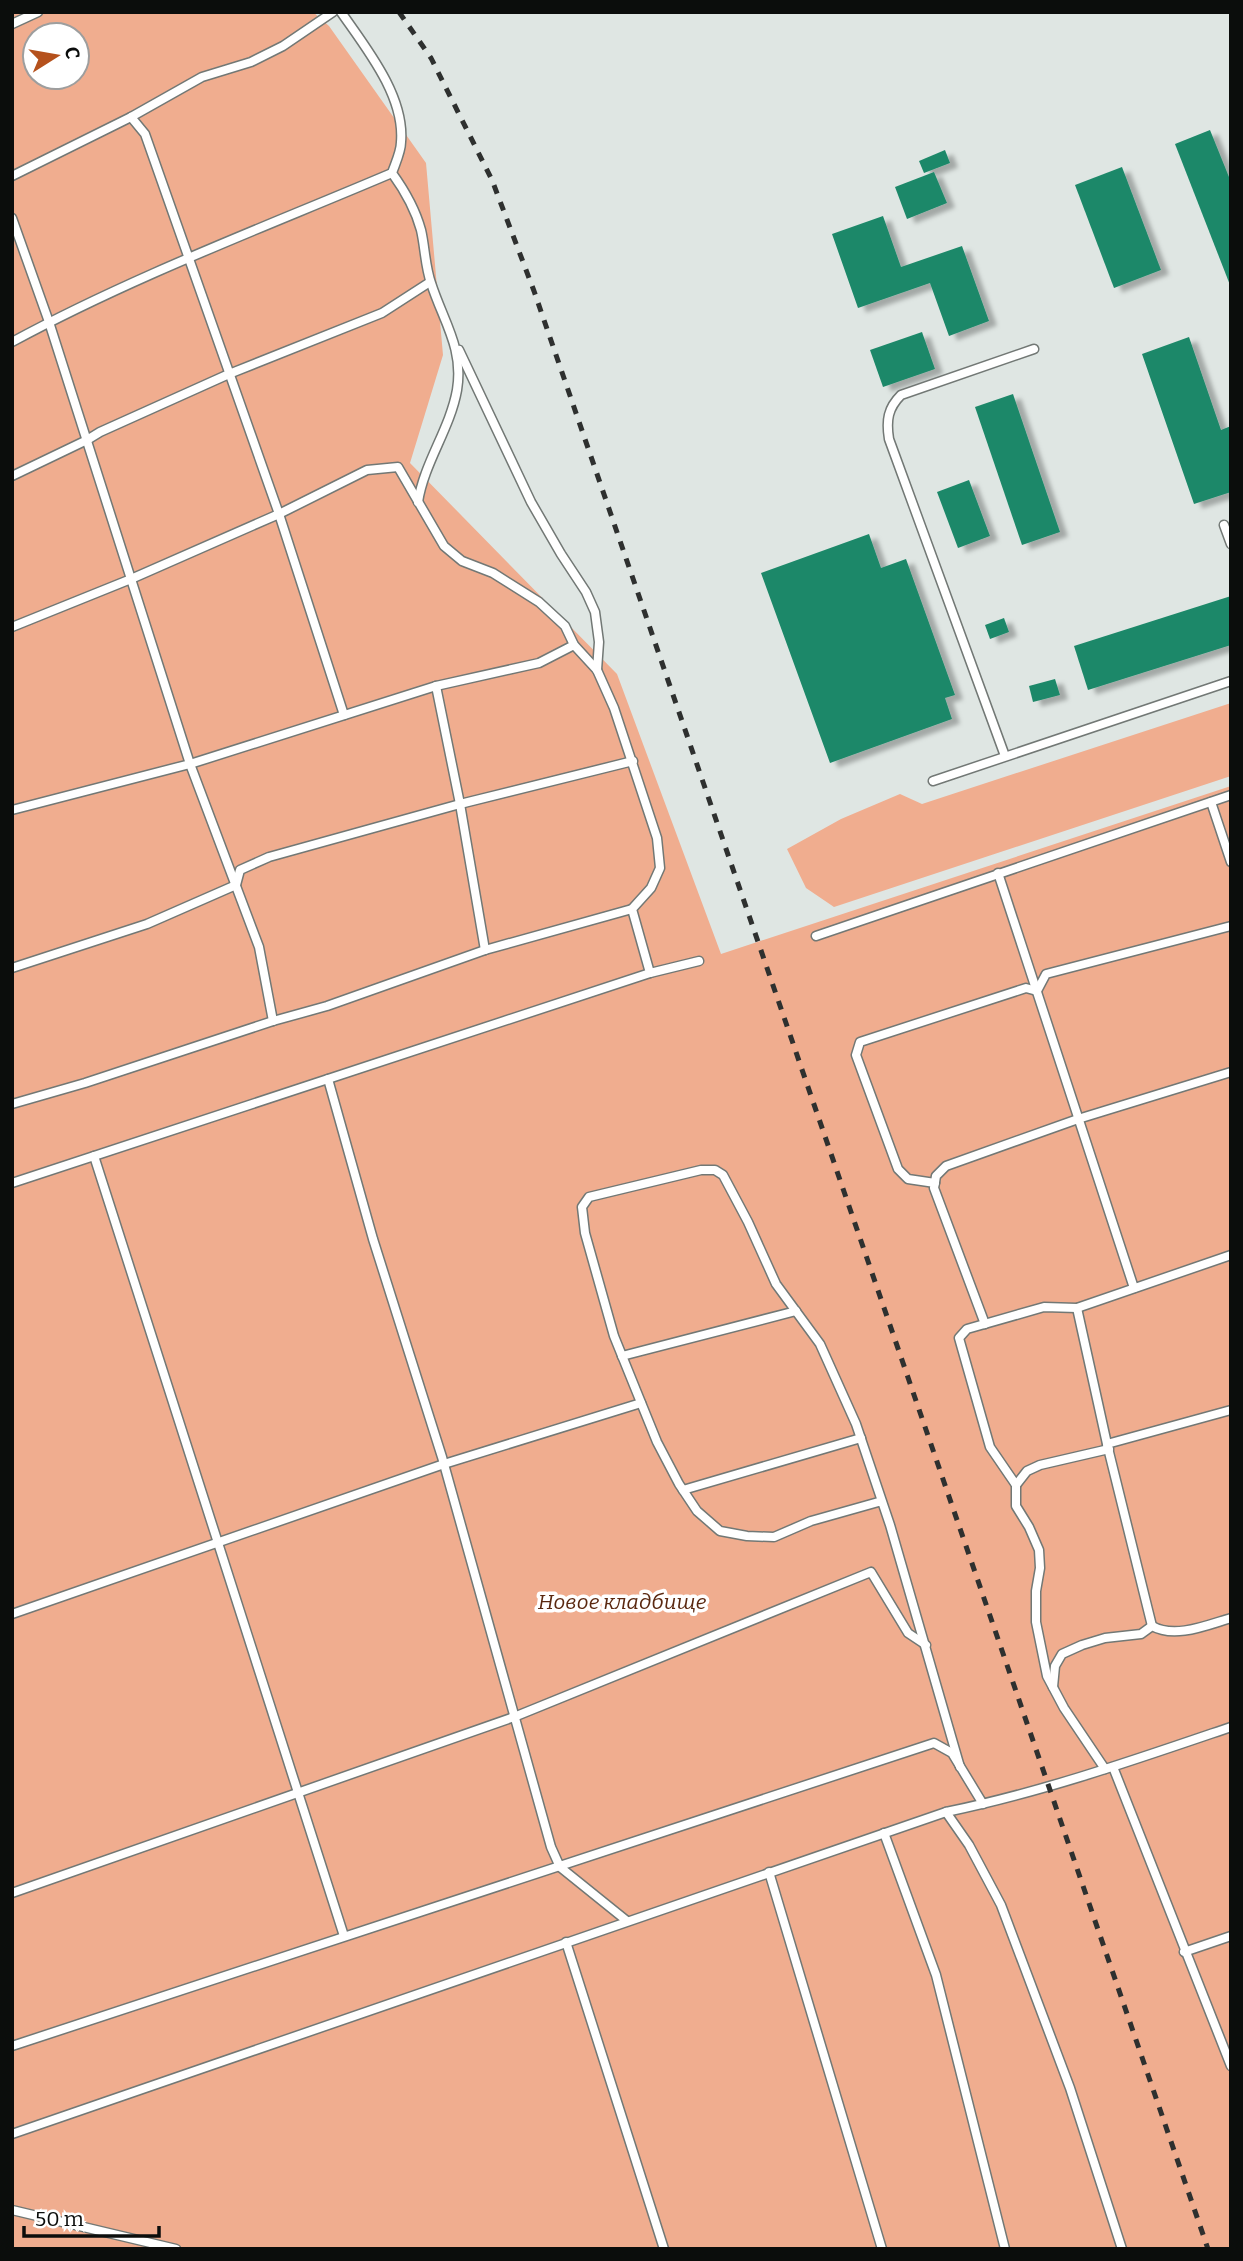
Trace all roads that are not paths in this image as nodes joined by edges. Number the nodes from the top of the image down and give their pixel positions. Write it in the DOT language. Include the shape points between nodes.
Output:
graph roads {
  1 [pos="38,12"];
  2 [pos="333,12"];
  3 [pos="341,12"];
  4 [pos="12,24"];
  5 [pos="131,117"];
  6 [pos="392,173"];
  7 [pos="12,176"];
  8 [pos="12,219"];
  9 [pos="188,259"];
  10 [pos="430,282"];
  11 [pos="49,322"];
  12 [pos="453,338"];
  13 [pos="12,342"];
  14 [pos="1034,349"];
  15 [pos="229,374"];
  16 [pos="87,440"];
  17 [pos="12,476"];
  18 [pos="418,502"];
  19 [pos="279,514"];
  20 [pos="1224,524"];
  21 [pos="1231,544"];
  22 [pos="131,579"];
  23 [pos="12,627"];
  24 [pos="574,645"];
  25 [pos="597,670"];
  26 [pos="1231,681"];
  27 [pos="436,686"];
  28 [pos="344,715"];
  29 [pos="1006,756"];
  30 [pos="633,761"];
  31 [pos="190,764"];
  32 [pos="933,781"];
  33 [pos="1231,795"];
  34 [pos="1211,802"];
  35 [pos="460,804"];
  36 [pos="12,810"];
  37 [pos="1231,862"];
  38 [pos="999,873"];
  39 [pos="236,885"];
  40 [pos="632,909"];
  41 [pos="1231,926"];
  42 [pos="816,936"];
  43 [pos="485,950"];
  44 [pos="699,961"];
  45 [pos="12,968"];
  46 [pos="650,973"];
  47 [pos="1037,991"];
  48 [pos="273,1021"];
  49 [pos="1231,1072"];
  50 [pos="328,1079"];
  51 [pos="12,1104"];
  52 [pos="1078,1119"];
  53 [pos="94,1156"];
  54 [pos="12,1183"];
  55 [pos="934,1183"];
  56 [pos="1231,1255"];
  57 [pos="1134,1288"];
  58 [pos="1077,1308"];
  59 [pos="796,1311"];
  60 [pos="985,1324"];
  61 [pos="622,1356"];
  62 [pos="641,1403"];
  63 [pos="1231,1410"];
  64 [pos="861,1438"];
  65 [pos="1108,1447"];
  66 [pos="444,1464"];
  67 [pos="1016,1485"];
  68 [pos="683,1490"];
  69 [pos="882,1501"];
  70 [pos="218,1542"];
  71 [pos="12,1614"];
  72 [pos="1231,1618"];
  73 [pos="1152,1626"];
  74 [pos="926,1645"];
  75 [pos="1053,1687"];
  76 [pos="514,1717"];
  77 [pos="1231,1727"];
  78 [pos="960,1767"];
  79 [pos="1109,1768"];
  80 [pos="298,1793"];
  81 [pos="983,1804"];
  82 [pos="946,1812"];
  83 [pos="884,1833"];
  84 [pos="559,1867"];
  85 [pos="769,1872"];
  86 [pos="12,1893"];
  87 [pos="626,1921"];
  88 [pos="344,1936"];
  89 [pos="1231,1936"];
  90 [pos="566,1942"];
  91 [pos="1184,1952"];
  92 [pos="12,2046"];
  93 [pos="1231,2066"];
  94 [pos="12,2134"];
  95 [pos="12,2210"];
  96 [pos="176,2249"];
  97 [pos="664,2249"];
  98 [pos="881,2249"];
  99 [pos="1005,2249"];
  100 [pos="1122,2249"];
  1 -- 4 [label="lane"];
  2 -- 5 [label="lane" via="284,46 202,77"];
  3 -- 6 [label="lane" via="397,101 401,142"];
  5 -- 7 [label="lane"];
  5 -- 9 [label="lane" via="145,134"];
  6 -- 9 [label="lane"];
  6 -- 10 [label="lane" via="409,196"];
  8 -- 11 [label="lane"];
  9 -- 11 [label="lane"];
  9 -- 15 [label="lane"];
  10 -- 12 [label="lane"];
  10 -- 15 [label="lane" via="382,313"];
  11 -- 13 [label="lane"];
  11 -- 16 [label="lane"];
  12 -- 18 [label="lane" via="459,368 457,393"];
  12 -- 25 [label="lane" via="531,502 595,612"];
  14 -- 29 [label="lane" via="901,395 891,406 887,424"];
  15 -- 16 [label="lane"];
  15 -- 19 [label="lane"];
  16 -- 17 [label="lane"];
  16 -- 22 [label="lane"];
  18 -- 19 [label="lane" via="398,467 367,470"];
  18 -- 24 [label="lane" via="453,554 539,602 565,626"];
  19 -- 22 [label="lane"];
  19 -- 28 [label="lane"];
  20 -- 21 [label="lane"];
  22 -- 23 [label="lane"];
  22 -- 31 [label="lane"];
  24 -- 25 [label="lane"];
  24 -- 27 [label="lane" via="539,663"];
  25 -- 30 [label="lane"];
  26 -- 29 [label="lane"];
  27 -- 28 [label="lane"];
  27 -- 35 [label="lane"];
  28 -- 31 [label="lane"];
  29 -- 32 [label="lane"];
  30 -- 35 [label="lane"];
  30 -- 40 [label="lane" via="657,838 660,868 651,888"];
  31 -- 36 [label="lane"];
  31 -- 39 [label="lane"];
  33 -- 34 [label="lane"];
  34 -- 37 [label="lane"];
  34 -- 38 [label="lane"];
  35 -- 39 [label="lane" via="268,857 240,870"];
  35 -- 43 [label="lane"];
  38 -- 42 [label="lane"];
  38 -- 47 [label="lane"];
  39 -- 45 [label="lane" via="147,924"];
  39 -- 48 [label="lane" via="259,947"];
  40 -- 43 [label="lane"];
  40 -- 46 [label="lane"];
  41 -- 47 [label="lane" via="1046,974"];
  43 -- 48 [label="lane"];
  44 -- 46 [label="lane"];
  46 -- 50 [label="lane"];
  47 -- 52 [label="lane"];
  47 -- 55 [label="lane" via="1026,988 860,1042 856,1055 898,1169 908,1179"];
  48 -- 51 [label="lane"];
  49 -- 52 [label="lane"];
  50 -- 53 [label="lane"];
  50 -- 66 [label="lane"];
  52 -- 55 [label="lane" via="946,1166"];
  52 -- 57 [label="lane"];
  53 -- 54 [label="lane"];
  53 -- 70 [label="lane"];
  55 -- 60 [label="lane"];
  56 -- 57 [label="lane"];
  57 -- 58 [label="lane"];
  58 -- 60 [label="lane" via="1044,1307"];
  58 -- 65 [label="lane"];
  59 -- 61 [label="lane"];
  59 -- 61 [label="lane" via="776,1284 733,1192 715,1170 589,1197 582,1207 584,1233"];
  59 -- 64 [label="lane" via="820,1344"];
  60 -- 67 [label="lane" via="967,1329 959,1338 990,1447"];
  61 -- 62 [label="lane"];
  62 -- 66 [label="lane"];
  62 -- 68 [label="lane"];
  63 -- 65 [label="lane"];
  64 -- 68 [label="lane"];
  64 -- 69 [label="lane"];
  65 -- 67 [label="lane" via="1040,1465 1027,1471"];
  65 -- 73 [label="lane"];
  66 -- 70 [label="lane"];
  66 -- 76 [label="lane"];
  67 -- 75 [label="lane" via="1016,1506 1039,1550 1036,1622"];
  68 -- 69 [label="lane" via="697,1511 720,1531 747,1536 774,1537"];
  69 -- 74 [label="lane"];
  70 -- 71 [label="lane"];
  70 -- 80 [label="lane"];
  72 -- 73 [label="lane" via="1195,1629 1162,1632"];
  73 -- 75 [label="lane" via="1141,1634 1105,1638 1062,1654 1055,1666"];
  74 -- 76 [label="lane" via="908,1633 871,1572"];
  74 -- 78 [label="lane"];
  75 -- 79 [label="lane"];
  76 -- 80 [label="lane"];
  76 -- 84 [label="lane"];
  77 -- 79 [label="lane"];
  78 -- 81 [label="lane"];
  78 -- 84 [label="lane" via="952,1753 934,1743"];
  79 -- 81 [label="lane"];
  79 -- 91 [label="lane"];
  80 -- 86 [label="lane"];
  80 -- 88 [label="lane"];
  81 -- 82 [label="lane"];
  82 -- 83 [label="lane"];
  82 -- 100 [label="lane" via="1001,1905 1070,2088"];
  83 -- 85 [label="lane"];
  83 -- 99 [label="lane" via="936,1975"];
  84 -- 87 [label="lane"];
  84 -- 88 [label="lane"];
  85 -- 87 [label="lane"];
  85 -- 98 [label="lane"];
  87 -- 90 [label="lane"];
  88 -- 92 [label="lane"];
  89 -- 91 [label="lane"];
  90 -- 94 [label="lane"];
  90 -- 97 [label="lane"];
  91 -- 93 [label="lane"];
  95 -- 96 [label="lane"];
}
